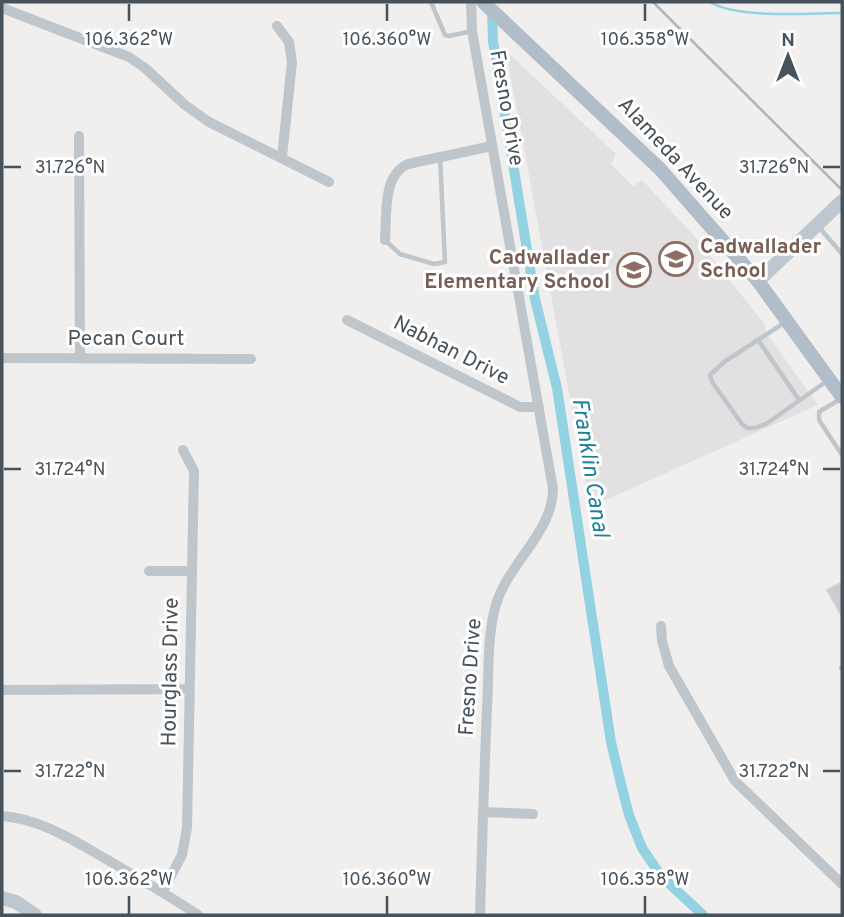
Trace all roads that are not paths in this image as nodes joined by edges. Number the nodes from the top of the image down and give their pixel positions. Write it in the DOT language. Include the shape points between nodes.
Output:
graph roads {
  1 [pos="431,2"];
  2 [pos="471,2"];
  3 [pos="483,2"];
  4 [pos="2,8"];
  5 [pos="277,26"];
  6 [pos="472,31"];
  7 [pos="79,136"];
  8 [pos="492,146"];
  9 [pos="282,157"];
  10 [pos="440,157"];
  11 [pos="329,182"];
  12 [pos="840,208"];
  13 [pos="817,225"];
  14 [pos="385,240"];
  15 [pos="842,254"];
  16 [pos="758,281"];
  17 [pos="347,320"];
  18 [pos="788,320"];
  19 [pos="759,341"];
  20 [pos="2,358"];
  21 [pos="80,358"];
  22 [pos="251,359"];
  23 [pos="830,380"];
  24 [pos="842,398"];
  25 [pos="799,400"];
  26 [pos="539,407"];
  27 [pos="183,450"];
  28 [pos="842,455"];
  29 [pos="149,571"];
  30 [pos="192,571"];
  31 [pos="661,626"];
  32 [pos="2,690"];
  33 [pos="190,690"];
  34 [pos="483,812"];
  35 [pos="533,814"];
  36 [pos="2,816"];
  37 [pos="842,884"];
  38 [pos="163,891"];
  39 [pos="2,898"];
  40 [pos="36,915"];
  41 [pos="198,915"];
  42 [pos="480,915"];
  1 -- 6 [label="lane" via="445,35"];
  2 -- 6 [label="street, Fresno Drive"];
  3 -- 16 [label="main road, Alameda Avenue" via="660,169"];
  4 -- 9 [label="street" via="129,57 196,114"];
  5 -- 9 [label="street" via="289,42 292,62"];
  6 -- 8 [label="street, Fresno Drive"];
  7 -- 21 [label="street"];
  8 -- 10 [label="street"];
  8 -- 26 [label="street, Fresno Drive"];
  9 -- 11 [label="street"];
  10 -- 14 [label="street" via="395,172 390,181"];
  10 -- 14 [label="lane" via="444,262 435,264 400,254"];
  12 -- 13 [label="street"];
  13 -- 15 [label="lane"];
  13 -- 16 [label="street"];
  16 -- 18 [label="main road, Alameda Avenue"];
  17 -- 26 [label="street, Nabhan Drive" via="520,407"];
  18 -- 19 [label="lane"];
  18 -- 23 [label="main road, Alameda Avenue"];
  19 -- 25 [label="lane"];
  19 -- 25 [label="lane" via="724,362 710,375 712,382 747,428 766,424"];
  20 -- 21 [label="street, Pecan Court"];
  21 -- 22 [label="street, Pecan Court"];
  23 -- 24 [label="main road, Alameda Avenue"];
  23 -- 25 [label="lane"];
  24 -- 28 [label="lane" via="819,412 819,420"];
  26 -- 34 [label="street, Fresno Drive" via="553,497 548,516 506,580 494,611"];
  27 -- 30 [label="street, Hourglass Drive" via="194,471"];
  29 -- 30 [label="street"];
  30 -- 33 [label="street, Hourglass Drive"];
  31 -- 37 [label="street" via="669,666 735,781"];
  32 -- 33 [label="street"];
  33 -- 38 [label="street, Hourglass Drive" via="186,835 177,868"];
  34 -- 35 [label="street"];
  34 -- 42 [label="street, Fresno Drive"];
  36 -- 38 [label="street" via="56,831"];
  38 -- 41 [label="street"];
  39 -- 40 [label="street"];
}
